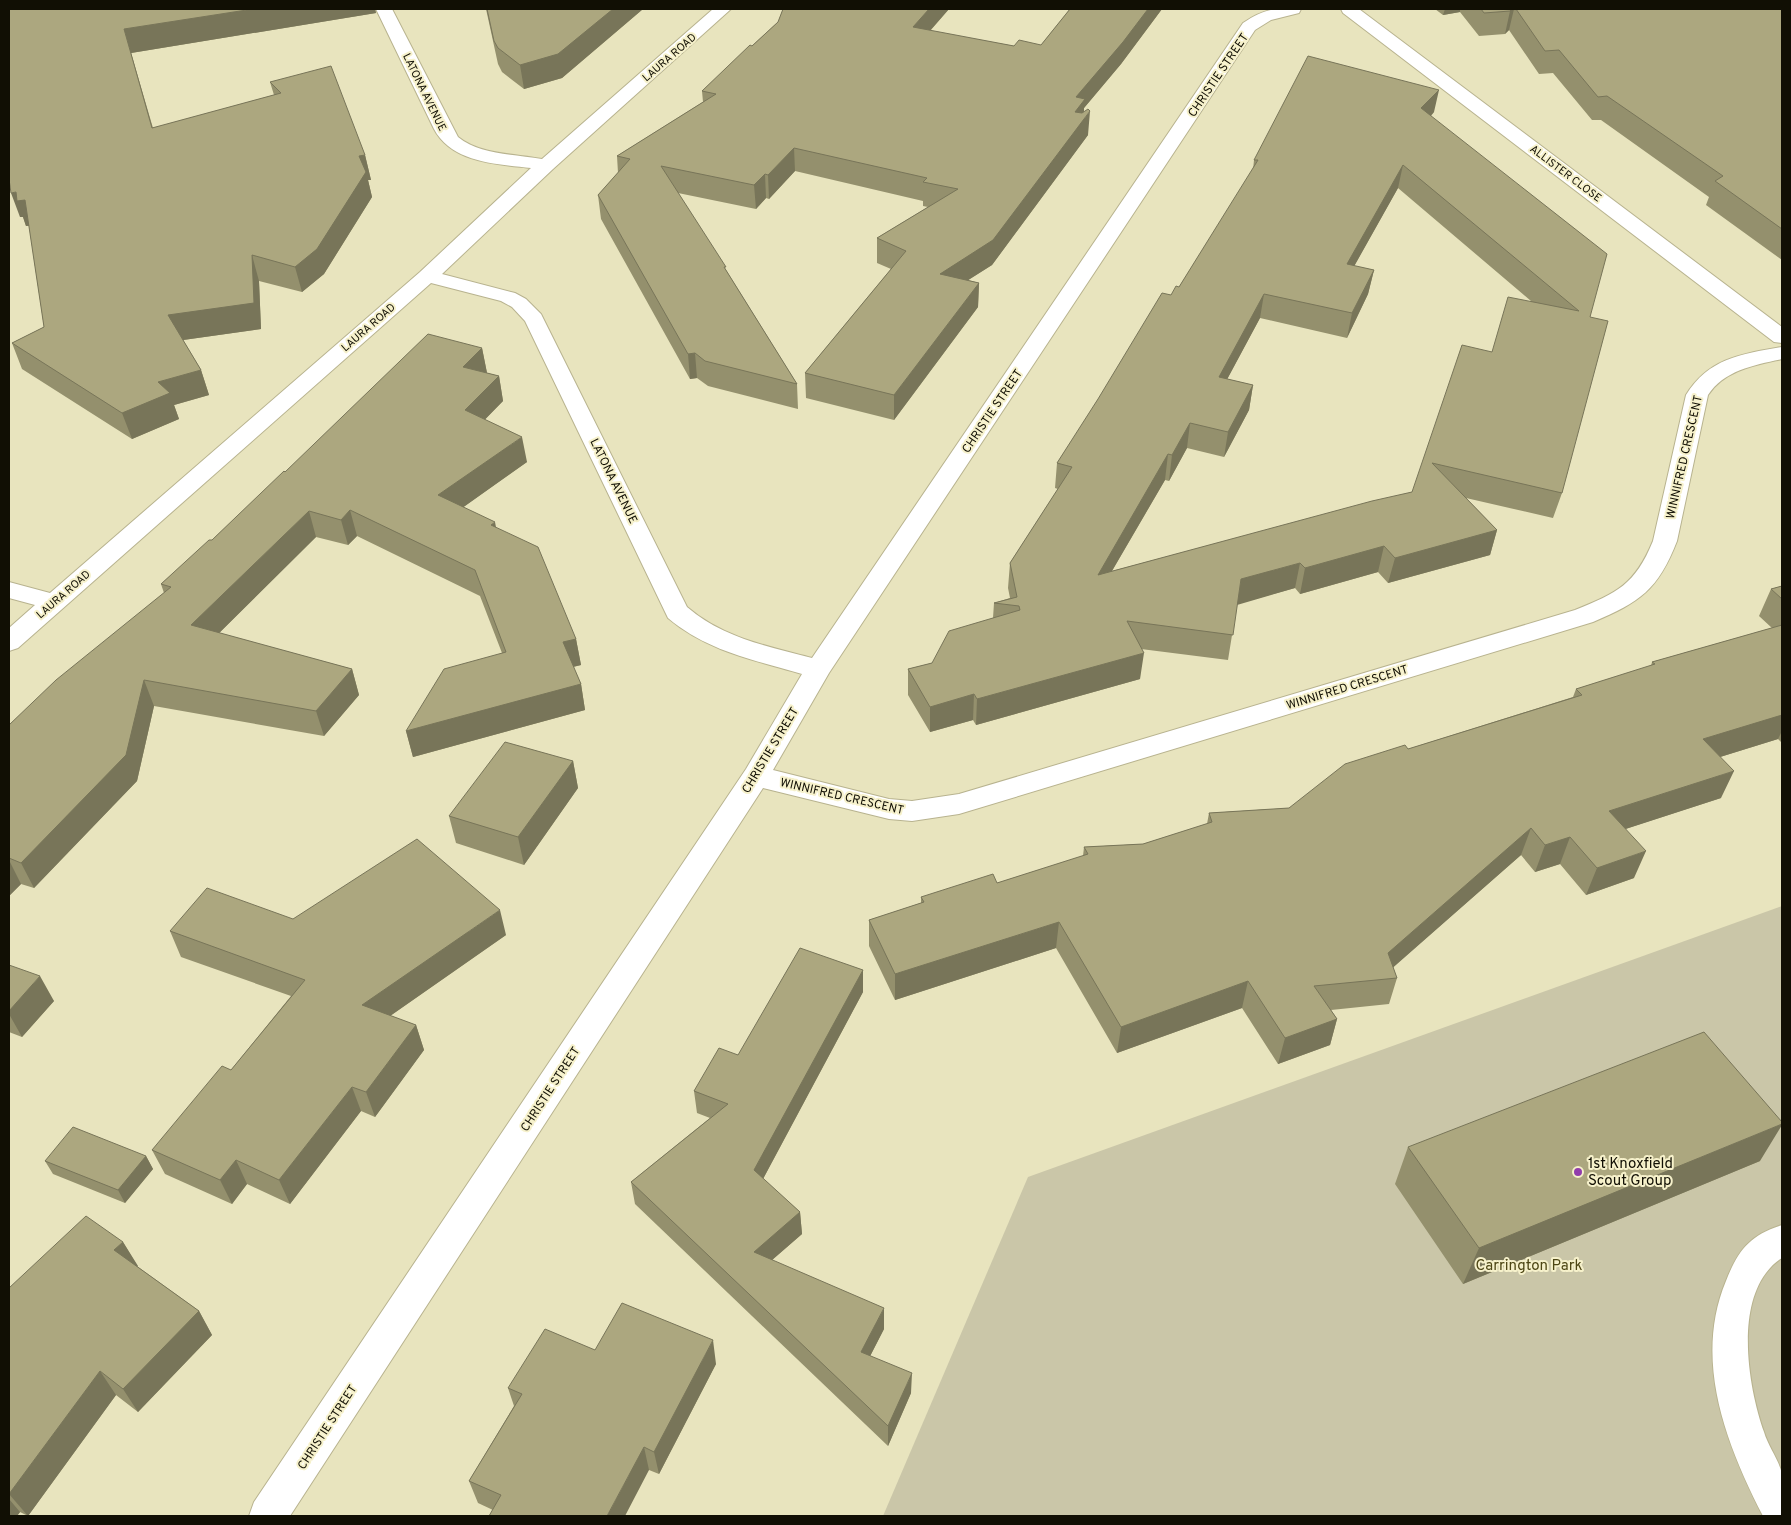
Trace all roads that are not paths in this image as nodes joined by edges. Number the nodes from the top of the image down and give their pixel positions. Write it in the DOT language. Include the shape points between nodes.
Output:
graph roads {
  1 [pos="384,9"];
  2 [pos="723,9"];
  3 [pos="1294,9"];
  4 [pos="1349,9"];
  5 [pos="546,165"];
  6 [pos="427,276"];
  7 [pos="1782,337"];
  8 [pos="1782,352"];
  9 [pos="9,590"];
  10 [pos="53,602"];
  11 [pos="9,642"];
  12 [pos="818,668"];
  13 [pos="756,776"];
  14 [pos="1782,1240"];
  15 [pos="1782,1513"];
  16 [pos="268,1516"];
  1 -- 5 [label="street, LATONA AVENUE" via="450,140 481,154"];
  2 -- 5 [label="street, LAURA ROAD"];
  3 -- 12 [label="street, CHRISTIE STREET" via="1265,16 1249,27"];
  4 -- 7 [label="street, ALLISTER CLOSE"];
  5 -- 6 [label="street, LAURA ROAD"];
  6 -- 10 [label="street, LAURA ROAD"];
  6 -- 12 [label="street, LATONA AVENUE" via="508,297 534,318 677,612 689,624 726,642"];
  8 -- 13 [label="street, WINNIFRED CRESCENT" via="1718,371 1701,385 1658,559 1635,591 1614,604 1584,616 943,808 889,809"];
  9 -- 10 [label="street"];
  10 -- 11 [label="street, LAURA ROAD"];
  12 -- 13 [label="street, CHRISTIE STREET"];
  13 -- 16 [label="street, CHRISTIE STREET"];
  14 -- 15 [label="street" via="1754,1259 1732,1311 1729,1345 1735,1396 1747,1439"];
}
